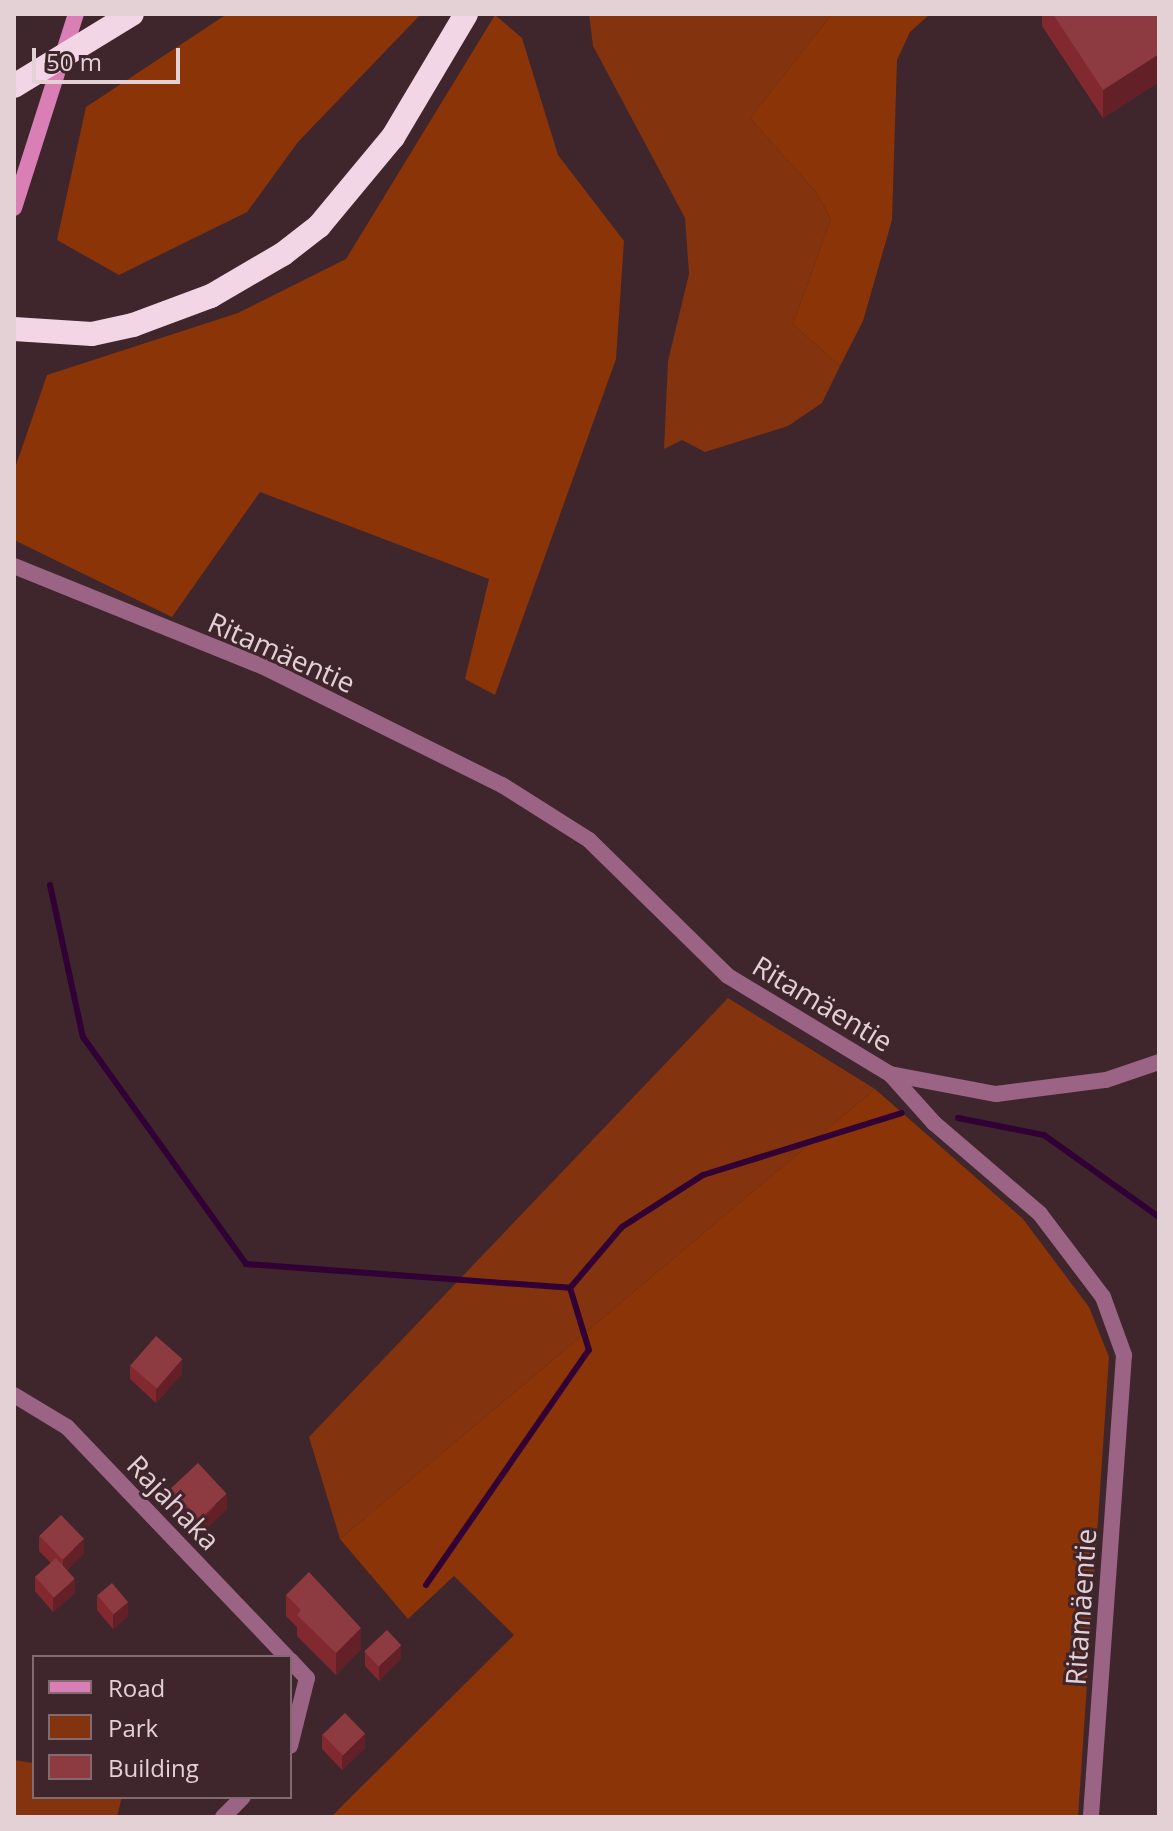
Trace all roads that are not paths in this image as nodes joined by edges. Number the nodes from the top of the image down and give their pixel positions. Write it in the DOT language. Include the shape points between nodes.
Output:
graph roads {
  1 [pos="76,14"];
  2 [pos="132,14"];
  3 [pos="466,14"];
  4 [pos="14,86"];
  5 [pos="14,208"];
  6 [pos="14,329"];
  7 [pos="14,566"];
  8 [pos="1159,1062"];
  9 [pos="890,1074"];
  10 [pos="14,1395"];
  11 [pos="286,1655"];
  12 [pos="292,1661"];
  13 [pos="292,1738"];
  14 [pos="241,1799"];
  15 [pos="223,1817"];
  16 [pos="1091,1817"];
  1 -- 5 [label="main road"];
  2 -- 4 [label="highway, bridge"];
  3 -- 6 [label="highway" via="393,137 319,226 283,254 211,296 133,325 92,334"];
  7 -- 9 [label="street, Ritamäentie" via="262,666 502,785 589,840 728,976"];
  8 -- 9 [label="street" via="1106,1080 996,1094"];
  9 -- 16 [label="street, Ritamäentie" via="934,1123 1040,1214 1103,1297 1124,1355"];
  10 -- 11 [label="street, Rajahaka" via="67,1427"];
  12 -- 13 [label="street, Rajahaka" via="307,1678"];
  14 -- 15 [label="street"];
}
